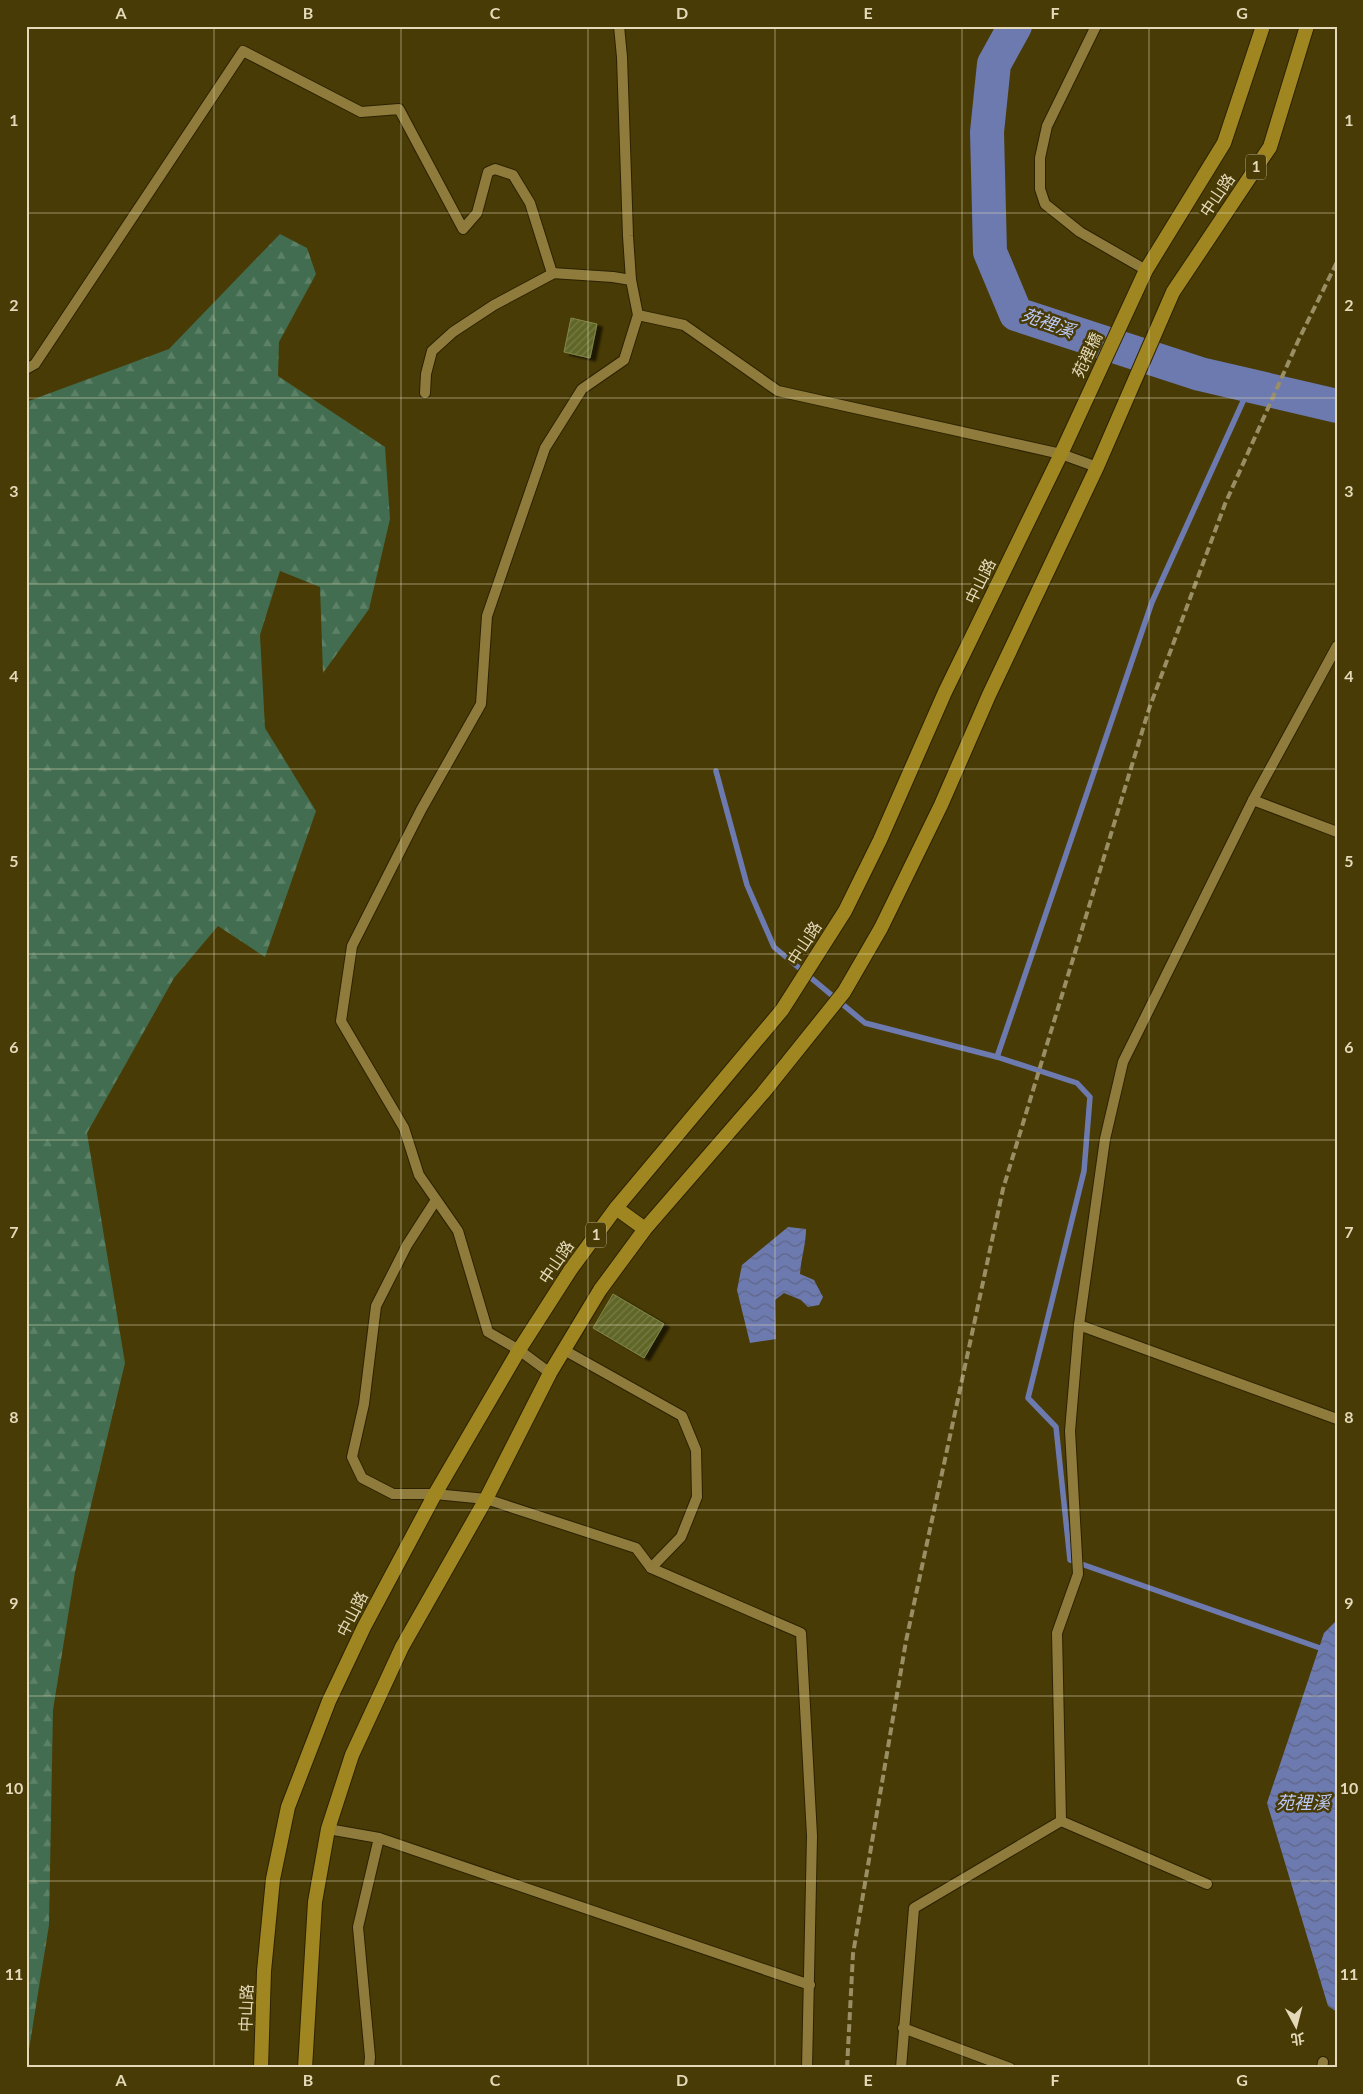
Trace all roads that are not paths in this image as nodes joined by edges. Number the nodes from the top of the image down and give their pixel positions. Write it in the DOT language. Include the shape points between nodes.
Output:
graph roads {
  1 [pos="619,26"];
  2 [pos="1096,26"];
  3 [pos="1262,26"];
  4 [pos="1306,26"];
  5 [pos="1146,270"];
  6 [pos="554,273"];
  7 [pos="631,280"];
  8 [pos="638,315"];
  9 [pos="26,369"];
  10 [pos="425,393"];
  11 [pos="1061,454"];
  12 [pos="1097,467"];
  13 [pos="1337,646"];
  14 [pos="1253,800"];
  15 [pos="1337,832"];
  16 [pos="436,1200"];
  17 [pos="616,1208"];
  18 [pos="645,1229"];
  19 [pos="1079,1325"];
  20 [pos="519,1350"];
  21 [pos="564,1350"];
  22 [pos="550,1373"];
  23 [pos="1337,1419"];
  24 [pos="435,1494"];
  25 [pos="486,1499"];
  26 [pos="651,1568"];
  27 [pos="1061,1821"];
  28 [pos="328,1829"];
  29 [pos="379,1838"];
  30 [pos="1207,1884"];
  31 [pos="810,1985"];
  32 [pos="903,2028"];
  33 [pos="261,2068"];
  34 [pos="305,2068"];
  35 [pos="369,2068"];
  36 [pos="807,2068"];
  37 [pos="901,2068"];
  38 [pos="1010,2068"];
  1 -- 7 [label="lane"];
  2 -- 5 [label="lane" via="1047,126 1040,158 1040,189 1045,204 1080,232"];
  3 -- 5 [label="main road, 中山路 / 1" via="1224,143"];
  4 -- 12 [label="main road, 中山路 / 1" via="1270,147 1173,292"];
  5 -- 11 [label="main road, 苑裡橋 / 1"];
  6 -- 7 [label="lane"];
  6 -- 9 [label="lane" via="530,203 512,175 495,169 488,172 477,213 463,230 399,109 361,112 243,51 35,364"];
  6 -- 10 [label="lane" via="494,305 453,332 432,351"];
  7 -- 8 [label="lane"];
  8 -- 11 [label="lane" via="684,325 778,391"];
  8 -- 16 [label="lane" via="624,360 582,389 545,448 487,616 481,704 421,810 352,946 341,1021 404,1128 419,1175"];
  11 -- 12 [label="lane"];
  11 -- 17 [label="main road, 中山路 / 1" via="945,692 845,911 782,1010"];
  12 -- 18 [label="main road, 1" via="989,695 941,805 881,928 844,992"];
  13 -- 14 [label="lane"];
  14 -- 15 [label="lane"];
  14 -- 19 [label="lane" via="1123,1062 1105,1139"];
  16 -- 20 [label="lane" via="458,1231 488,1332"];
  16 -- 24 [label="lane" via="407,1245 376,1306 364,1404 352,1457 362,1478 393,1494"];
  17 -- 18 [label="main road"];
  17 -- 20 [label="main road, 中山路 / 1" via="571,1269"];
  18 -- 21 [label="main road, 1" via="600,1290"];
  19 -- 23 [label="lane"];
  19 -- 27 [label="lane" via="1070,1431 1078,1574 1057,1633"];
  20 -- 22 [label="lane"];
  20 -- 24 [label="main road, 中山路 / 1"];
  21 -- 22 [label="main road, 1"];
  21 -- 26 [label="lane" via="682,1416 696,1450 697,1496 681,1537"];
  22 -- 25 [label="main road, 1"];
  24 -- 25 [label="lane"];
  24 -- 33 [label="main road, 中山路 / 1" via="329,1700 288,1807 273,1879 264,1971"];
  25 -- 26 [label="lane" via="636,1548"];
  25 -- 28 [label="main road, 1" via="402,1647 352,1755"];
  26 -- 31 [label="lane" via="801,1633 812,1836"];
  27 -- 30 [label="lane"];
  27 -- 32 [label="lane" via="914,1908"];
  28 -- 29 [label="lane"];
  28 -- 34 [label="main road, 1" via="315,1902"];
  29 -- 31 [label="lane"];
  29 -- 35 [label="lane" via="358,1927"];
  31 -- 36 [label="lane"];
  32 -- 37 [label="lane"];
  32 -- 38 [label="lane"];
}
